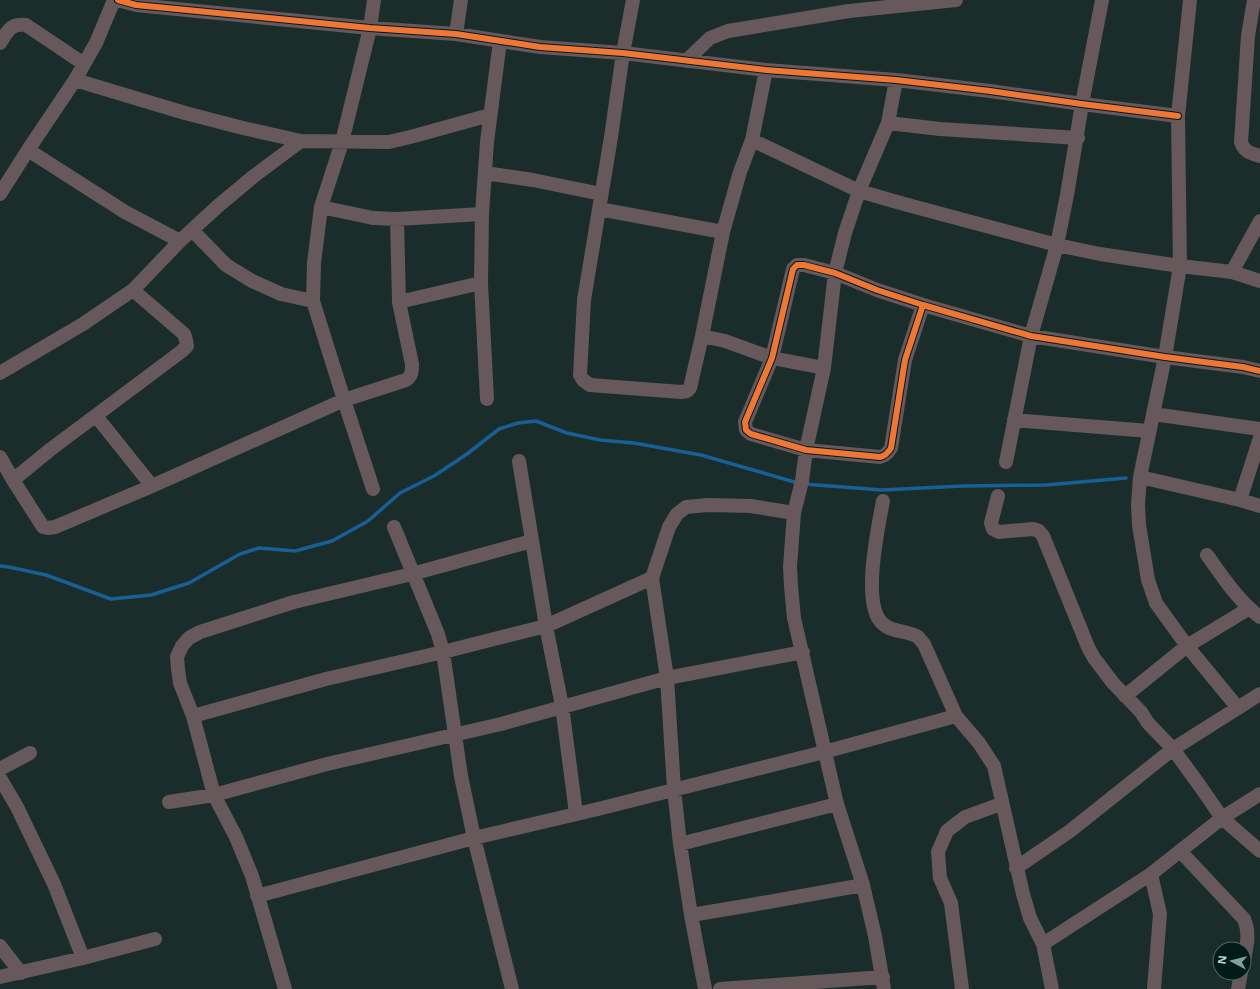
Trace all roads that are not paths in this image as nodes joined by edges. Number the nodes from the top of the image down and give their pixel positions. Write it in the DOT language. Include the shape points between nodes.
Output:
graph roads {
  1 [pos="114,0"];
  2 [pos="118,0"];
  3 [pos="374,0"];
  4 [pos="461,0"];
  5 [pos="633,0"];
  6 [pos="956,0"];
  7 [pos="1102,0"];
  8 [pos="1190,0"];
  9 [pos="1254,0"];
  10 [pos="929,1"];
  11 [pos="137,3"];
  12 [pos="370,28"];
  13 [pos="456,34"];
  14 [pos="500,41"];
  15 [pos="0,43"];
  16 [pos="623,53"];
  17 [pos="686,61"];
  18 [pos="84,64"];
  19 [pos="766,70"];
  20 [pos="75,80"];
  21 [pos="896,80"];
  22 [pos="1082,104"];
  23 [pos="490,115"];
  24 [pos="1178,116"];
  25 [pos="888,123"];
  26 [pos="1078,138"];
  27 [pos="752,140"];
  28 [pos="301,141"];
  29 [pos="342,142"];
  30 [pos="28,150"];
  31 [pos="1260,156"];
  32 [pos="485,173"];
  33 [pos="860,191"];
  34 [pos="0,194"];
  35 [pos="601,194"];
  36 [pos="321,207"];
  37 [pos="599,209"];
  38 [pos="482,214"];
  39 [pos="397,219"];
  40 [pos="1260,221"];
  41 [pos="192,230"];
  42 [pos="723,232"];
  43 [pos="180,240"];
  44 [pos="1057,245"];
  45 [pos="1180,266"];
  46 [pos="1232,272"];
  47 [pos="835,273"];
  48 [pos="1260,281"];
  49 [pos="481,282"];
  50 [pos="133,290"];
  51 [pos="313,301"];
  52 [pos="399,302"];
  53 [pos="923,305"];
  54 [pos="702,336"];
  55 [pos="1031,336"];
  56 [pos="1165,357"];
  57 [pos="772,358"];
  58 [pos="824,368"];
  59 [pos="1260,371"];
  60 [pos="0,373"];
  61 [pos="487,399"];
  62 [pos="344,400"];
  63 [pos="1153,414"];
  64 [pos="96,416"];
  65 [pos="1014,420"];
  66 [pos="1260,429"];
  67 [pos="1149,431"];
  68 [pos="1260,438"];
  69 [pos="806,450"];
  70 [pos="0,457"];
  71 [pos="519,461"];
  72 [pos="1006,462"];
  73 [pos="1140,477"];
  74 [pos="13,480"];
  75 [pos="152,486"];
  76 [pos="373,489"];
  77 [pos="998,496"];
  78 [pos="1240,500"];
  79 [pos="883,501"];
  80 [pos="1260,506"];
  81 [pos="794,513"];
  82 [pos="394,527"];
  83 [pos="532,541"];
  84 [pos="1207,554"];
  85 [pos="412,574"];
  86 [pos="652,578"];
  87 [pos="1248,609"];
  88 [pos="1260,617"];
  89 [pos="546,626"];
  90 [pos="1188,646"];
  91 [pos="443,652"];
  92 [pos="803,652"];
  93 [pos="667,678"];
  94 [pos="1260,694"];
  95 [pos="1126,696"];
  96 [pos="562,706"];
  97 [pos="1238,708"];
  98 [pos="193,716"];
  99 [pos="956,716"];
  100 [pos="456,734"];
  101 [pos="1173,749"];
  102 [pos="824,752"];
  103 [pos="30,753"];
  104 [pos="0,769"];
  105 [pos="0,778"];
  106 [pos="674,790"];
  107 [pos="1260,794"];
  108 [pos="214,795"];
  109 [pos="169,802"];
  110 [pos="837,804"];
  111 [pos="1001,804"];
  112 [pos="576,813"];
  113 [pos="1222,818"];
  114 [pos="474,838"];
  115 [pos="680,844"];
  116 [pos="1180,851"];
  117 [pos="1260,851"];
  118 [pos="1016,868"];
  119 [pos="1151,874"];
  120 [pos="863,885"];
  121 [pos="257,896"];
  122 [pos="691,915"];
  123 [pos="155,938"];
  124 [pos="1247,941"];
  125 [pos="1043,944"];
  126 [pos="0,946"];
  127 [pos="83,958"];
  128 [pos="20,973"];
  129 [pos="0,977"];
  130 [pos="883,983"];
  131 [pos="285,989"];
  132 [pos="512,989"];
  133 [pos="706,989"];
  134 [pos="720,989"];
  135 [pos="962,989"];
  136 [pos="1052,989"];
  137 [pos="1154,989"];
  1 -- 18 [label="street"];
  2 -- 11 [label="street"];
  3 -- 12 [label="street"];
  4 -- 13 [label="street"];
  5 -- 16 [label="street"];
  6 -- 10 [label="street"];
  7 -- 22 [label="street"];
  8 -- 24 [label="street"];
  9 -- 31 [label="street" via="1248,36 1241,142 1248,153"];
  10 -- 17 [label="street" via="728,31 710,38"];
  11 -- 12 [label="street"];
  12 -- 13 [label="street"];
  12 -- 29 [label="street"];
  13 -- 14 [label="street"];
  14 -- 16 [label="street" via="540,47"];
  14 -- 23 [label="street"];
  15 -- 18 [label="street" via="10,28 15,25 26,25"];
  16 -- 17 [label="street"];
  16 -- 35 [label="street"];
  17 -- 19 [label="street"];
  18 -- 20 [label="street"];
  19 -- 21 [label="street"];
  19 -- 27 [label="street"];
  20 -- 28 [label="street" via="199,117"];
  20 -- 30 [label="street"];
  21 -- 22 [label="street" via="990,90"];
  21 -- 25 [label="street"];
  22 -- 24 [label="street"];
  22 -- 26 [label="street"];
  23 -- 29 [label="street" via="389,142"];
  23 -- 32 [label="street"];
  24 -- 45 [label="street"];
  25 -- 26 [label="street"];
  25 -- 33 [label="street"];
  26 -- 44 [label="street"];
  27 -- 33 [label="street"];
  27 -- 42 [label="street"];
  28 -- 29 [label="street"];
  28 -- 41 [label="street" via="254,176"];
  29 -- 36 [label="street"];
  30 -- 34 [label="street"];
  30 -- 43 [label="street" via="125,212"];
  32 -- 35 [label="street"];
  32 -- 38 [label="street"];
  33 -- 44 [label="street"];
  33 -- 47 [label="street" via="845,233"];
  35 -- 37 [label="street"];
  36 -- 39 [label="street" via="373,218"];
  36 -- 51 [label="street" via="314,263"];
  37 -- 42 [label="street"];
  37 -- 54 [label="street" via="584,300 580,375 583,380 596,386 687,391 690,388"];
  38 -- 39 [label="street"];
  38 -- 49 [label="street"];
  39 -- 52 [label="street"];
  40 -- 46 [label="street"];
  41 -- 43 [label="street"];
  41 -- 51 [label="street" via="226,265 252,282 281,294"];
  42 -- 54 [label="street"];
  43 -- 50 [label="street"];
  44 -- 45 [label="street"];
  44 -- 55 [label="street"];
  45 -- 46 [label="street"];
  45 -- 56 [label="street"];
  46 -- 48 [label="street"];
  47 -- 53 [label="street"];
  47 -- 57 [label="street" via="804,265 794,266"];
  47 -- 58 [label="street"];
  49 -- 52 [label="street"];
  49 -- 61 [label="street"];
  50 -- 60 [label="street" via="83,324"];
  50 -- 64 [label="street" via="184,334 187,346"];
  51 -- 62 [label="street"];
  52 -- 62 [label="street" via="412,364 410,377"];
  53 -- 55 [label="street"];
  53 -- 69 [label="street" via="905,360 891,448 888,453 880,457"];
  54 -- 57 [label="street" via="725,341"];
  55 -- 56 [label="street"];
  55 -- 65 [label="street"];
  56 -- 59 [label="street"];
  56 -- 63 [label="street"];
  57 -- 58 [label="street"];
  57 -- 69 [label="street" via="745,422 746,430 751,434"];
  58 -- 69 [label="street"];
  62 -- 75 [label="street"];
  62 -- 76 [label="street"];
  63 -- 66 [label="street"];
  63 -- 67 [label="street"];
  64 -- 74 [label="street"];
  64 -- 75 [label="street"];
  65 -- 67 [label="street"];
  65 -- 72 [label="street"];
  67 -- 73 [label="street"];
  68 -- 78 [label="street"];
  69 -- 81 [label="street"];
  70 -- 74 [label="street"];
  71 -- 83 [label="street"];
  73 -- 78 [label="street"];
  73 -- 90 [label="street" via="1139,525 1148,580 1156,603"];
  74 -- 75 [label="street" via="43,527 48,528"];
  77 -- 95 [label="street" via="991,523 993,529 999,532 1033,530 1039,531 1043,536 1088,647 1113,683"];
  78 -- 80 [label="street"];
  79 -- 99 [label="street" via="874,551 874,605 877,615 888,627 918,638 924,644"];
  81 -- 86 [label="street" via="751,506 686,506 669,527"];
  81 -- 92 [label="street" via="791,586 794,618"];
  82 -- 85 [label="street"];
  83 -- 85 [label="street"];
  83 -- 89 [label="street"];
  84 -- 87 [label="street"];
  85 -- 91 [label="street" via="438,634"];
  85 -- 98 [label="street" via="294,602 200,632 189,638 177,657 180,683"];
  86 -- 89 [label="street"];
  86 -- 93 [label="street"];
  87 -- 88 [label="street"];
  87 -- 90 [label="street"];
  89 -- 91 [label="street"];
  89 -- 96 [label="street"];
  90 -- 95 [label="street"];
  90 -- 97 [label="street"];
  91 -- 98 [label="street" via="326,679"];
  91 -- 100 [label="street"];
  92 -- 93 [label="street"];
  92 -- 102 [label="street"];
  93 -- 96 [label="street"];
  93 -- 106 [label="street"];
  94 -- 97 [label="street"];
  95 -- 101 [label="street"];
  96 -- 100 [label="street"];
  96 -- 112 [label="street"];
  97 -- 101 [label="street"];
  98 -- 108 [label="street"];
  99 -- 102 [label="street"];
  99 -- 111 [label="street" via="994,766"];
  100 -- 108 [label="street" via="327,764"];
  100 -- 114 [label="street" via="461,776"];
  101 -- 113 [label="street"];
  101 -- 118 [label="street" via="1070,832"];
  102 -- 106 [label="street"];
  102 -- 110 [label="street"];
  103 -- 104 [label="street"];
  105 -- 127 [label="street" via="54,884"];
  106 -- 112 [label="street"];
  106 -- 115 [label="street"];
  107 -- 113 [label="street"];
  108 -- 109 [label="street"];
  108 -- 121 [label="street" via="236,837"];
  110 -- 115 [label="street"];
  110 -- 120 [label="street"];
  111 -- 118 [label="street"];
  111 -- 135 [label="street" via="965,816 947,831 938,852 940,878 951,903"];
  112 -- 114 [label="street"];
  113 -- 116 [label="street"];
  113 -- 117 [label="street"];
  114 -- 121 [label="street"];
  114 -- 132 [label="street"];
  115 -- 122 [label="street"];
  116 -- 119 [label="street"];
  116 -- 124 [label="street" via="1244,919 1247,926"];
  118 -- 125 [label="street" via="1030,918"];
  119 -- 125 [label="street"];
  119 -- 137 [label="street" via="1160,914"];
  120 -- 122 [label="street"];
  120 -- 130 [label="street"];
  121 -- 131 [label="street"];
  122 -- 133 [label="street"];
  123 -- 127 [label="street"];
  125 -- 136 [label="street"];
  126 -- 128 [label="street"];
  127 -- 128 [label="street"];
  128 -- 129 [label="street"];
  130 -- 134 [label="street"];
}
